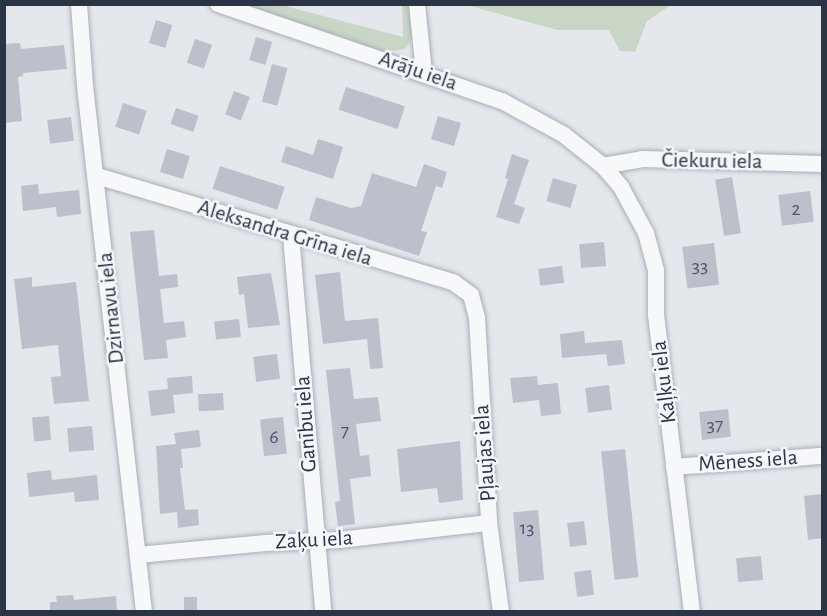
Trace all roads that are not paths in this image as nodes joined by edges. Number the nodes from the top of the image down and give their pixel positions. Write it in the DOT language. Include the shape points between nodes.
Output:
graph roads {
  1 [pos="79,4"];
  2 [pos="218,4"];
  3 [pos="417,4"];
  4 [pos="424,73"];
  5 [pos="822,164"];
  6 [pos="603,166"];
  7 [pos="97,176"];
  8 [pos="291,235"];
  9 [pos="471,295"];
  10 [pos="822,456"];
  11 [pos="674,467"];
  12 [pos="489,523"];
  13 [pos="315,541"];
  14 [pos="138,555"];
  15 [pos="144,612"];
  16 [pos="323,612"];
  17 [pos="501,612"];
  18 [pos="692,612"];
  1 -- 7 [label="street, Dzirnavu iela"];
  2 -- 4 [label="street, Arāju iela"];
  3 -- 4 [label="street"];
  4 -- 6 [label="street, Arāju iela" via="502,100 536,117"];
  5 -- 6 [label="street, Čiekuru iela" via="642,159"];
  6 -- 11 [label="street, Kaļķu iela" via="635,210 652,251"];
  7 -- 8 [label="street, Aleksandra Grīna iela"];
  7 -- 14 [label="street, Dzirnavu iela"];
  8 -- 9 [label="street, Aleksandra Grīna iela" via="453,282"];
  8 -- 13 [label="street, Ganību iela"];
  9 -- 12 [label="street, Pļaujas iela" via="477,318"];
  10 -- 11 [label="street, Mēness iela"];
  11 -- 18 [label="street, Kaļķu iela"];
  12 -- 13 [label="street, Zaķu iela"];
  12 -- 17 [label="street, Pļaujas iela"];
  13 -- 14 [label="street, Zaķu iela"];
  13 -- 16 [label="street, Ganību iela"];
  14 -- 15 [label="street, Dzirnavu iela"];
}
